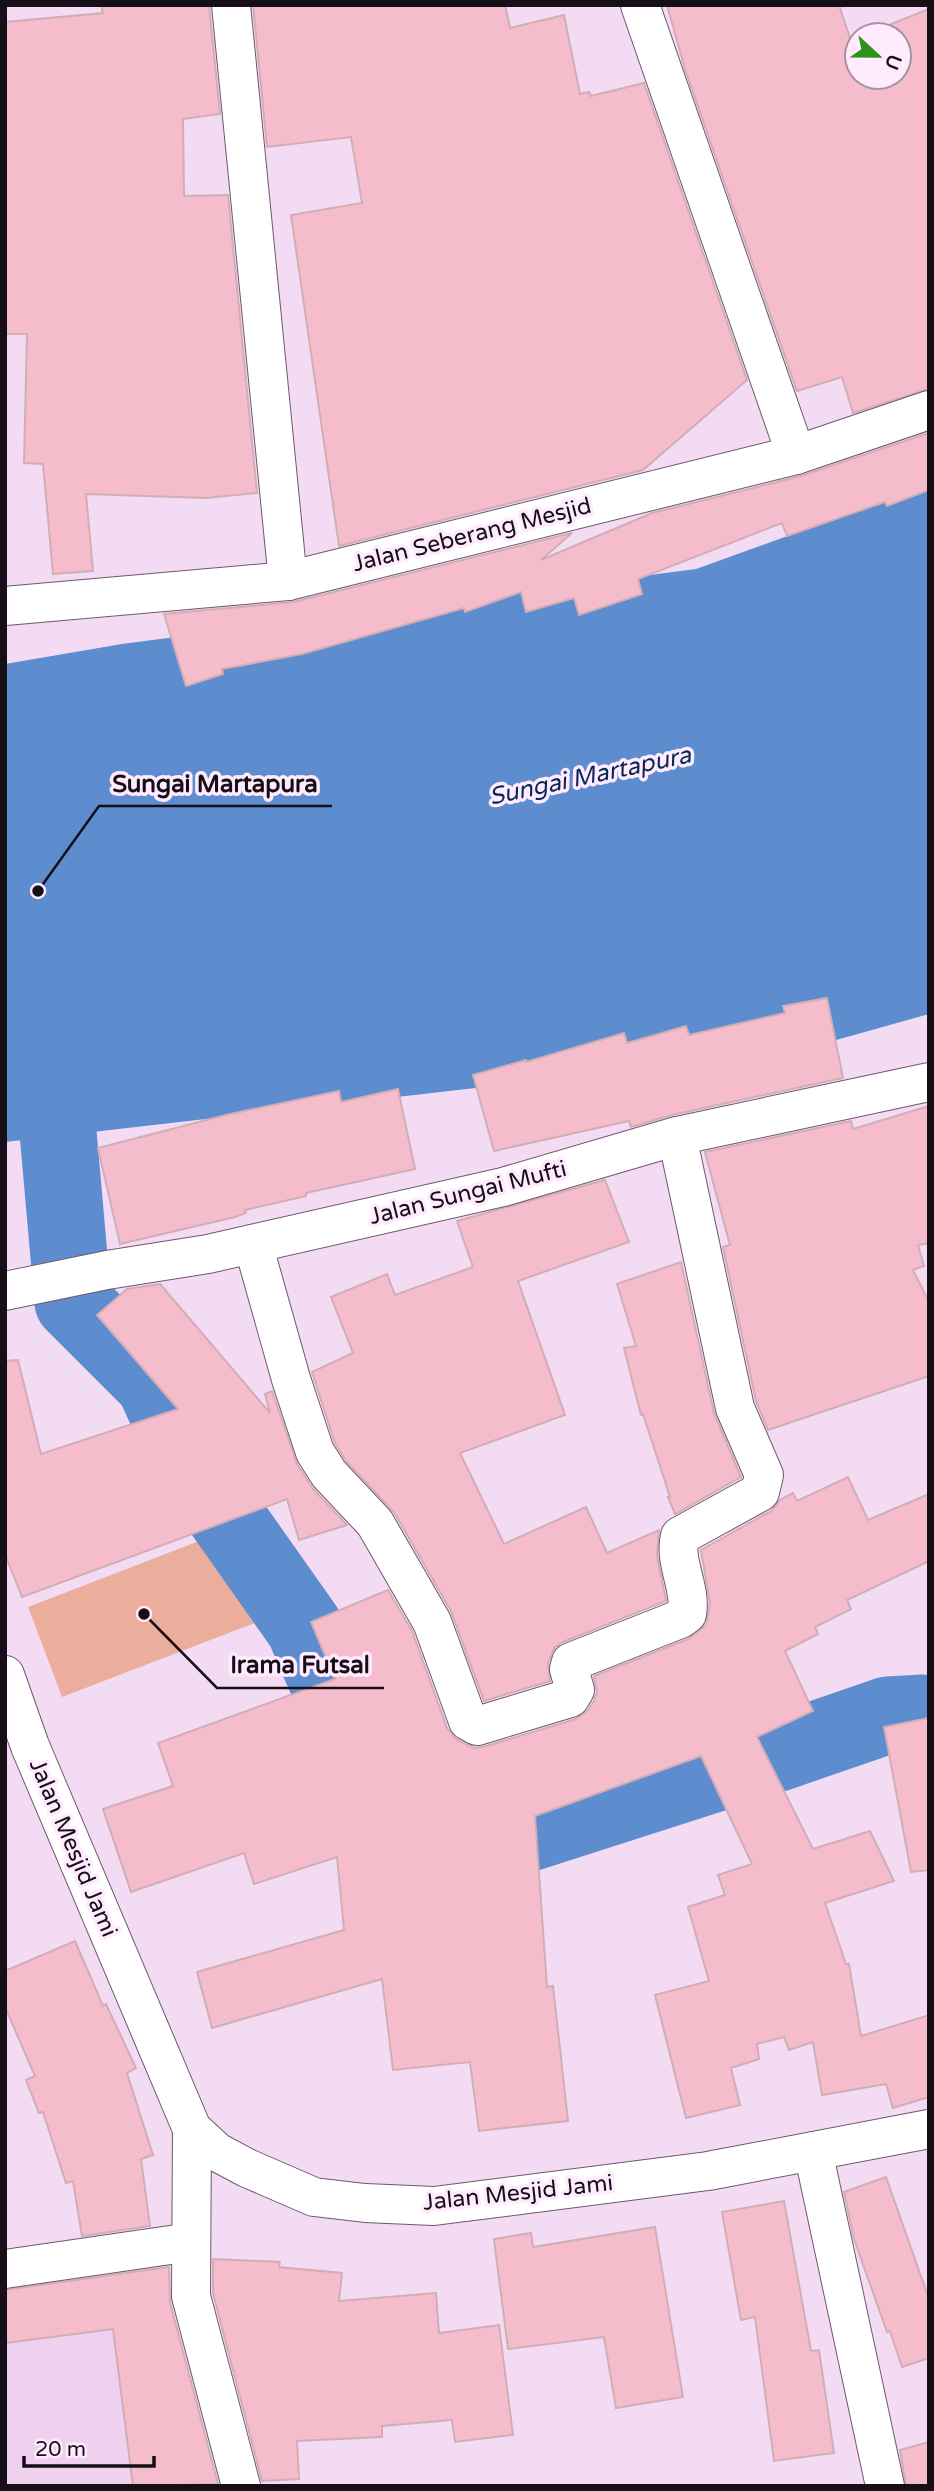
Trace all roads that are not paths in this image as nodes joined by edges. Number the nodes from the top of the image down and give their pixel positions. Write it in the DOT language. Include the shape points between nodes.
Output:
graph roads {
  1 [pos="231,5"];
  2 [pos="640,5"];
  3 [pos="929,410"];
  4 [pos="796,455"];
  5 [pos="288,581"];
  6 [pos="5,606"];
  7 [pos="929,1082"];
  8 [pos="677,1136"];
  9 [pos="253,1244"];
  10 [pos="5,1292"];
  11 [pos="5,1675"];
  12 [pos="192,2129"];
  13 [pos="929,2130"];
  14 [pos="813,2151"];
  15 [pos="191,2242"];
  16 [pos="5,2269"];
  17 [pos="241,2486"];
  18 [pos="885,2486"];
  1 -- 5 [label="street"];
  2 -- 4 [label="street"];
  3 -- 4 [label="street, Jalan Seberang Mesjid"];
  4 -- 5 [label="street, Jalan Seberang Mesjid"];
  5 -- 6 [label="street, Jalan Seberang Mesjid"];
  7 -- 8 [label="street, Jalan Sungai Mufti"];
  8 -- 9 [label="street, Jalan Sungai Mufti" via="503,1187"];
  8 -- 9 [label="street" via="735,1408 764,1483 760,1492 680,1536 677,1549 690,1600 687,1614 571,1662 575,1690 570,1698 477,1726 468,1721 432,1622 375,1523 329,1474 315,1452"];
  9 -- 10 [label="street, Jalan Sungai Mufti"];
  11 -- 12 [label="street, Jalan Mesjid Jami" via="30,1746"];
  12 -- 14 [label="street, Jalan Mesjid Jami" via="217,2152 314,2197 434,2206 708,2171"];
  12 -- 15 [label="street"];
  13 -- 14 [label="street, Jalan Mesjid Jami"];
  14 -- 18 [label="street"];
  15 -- 16 [label="street"];
  15 -- 17 [label="street" via="191,2296"];
}
